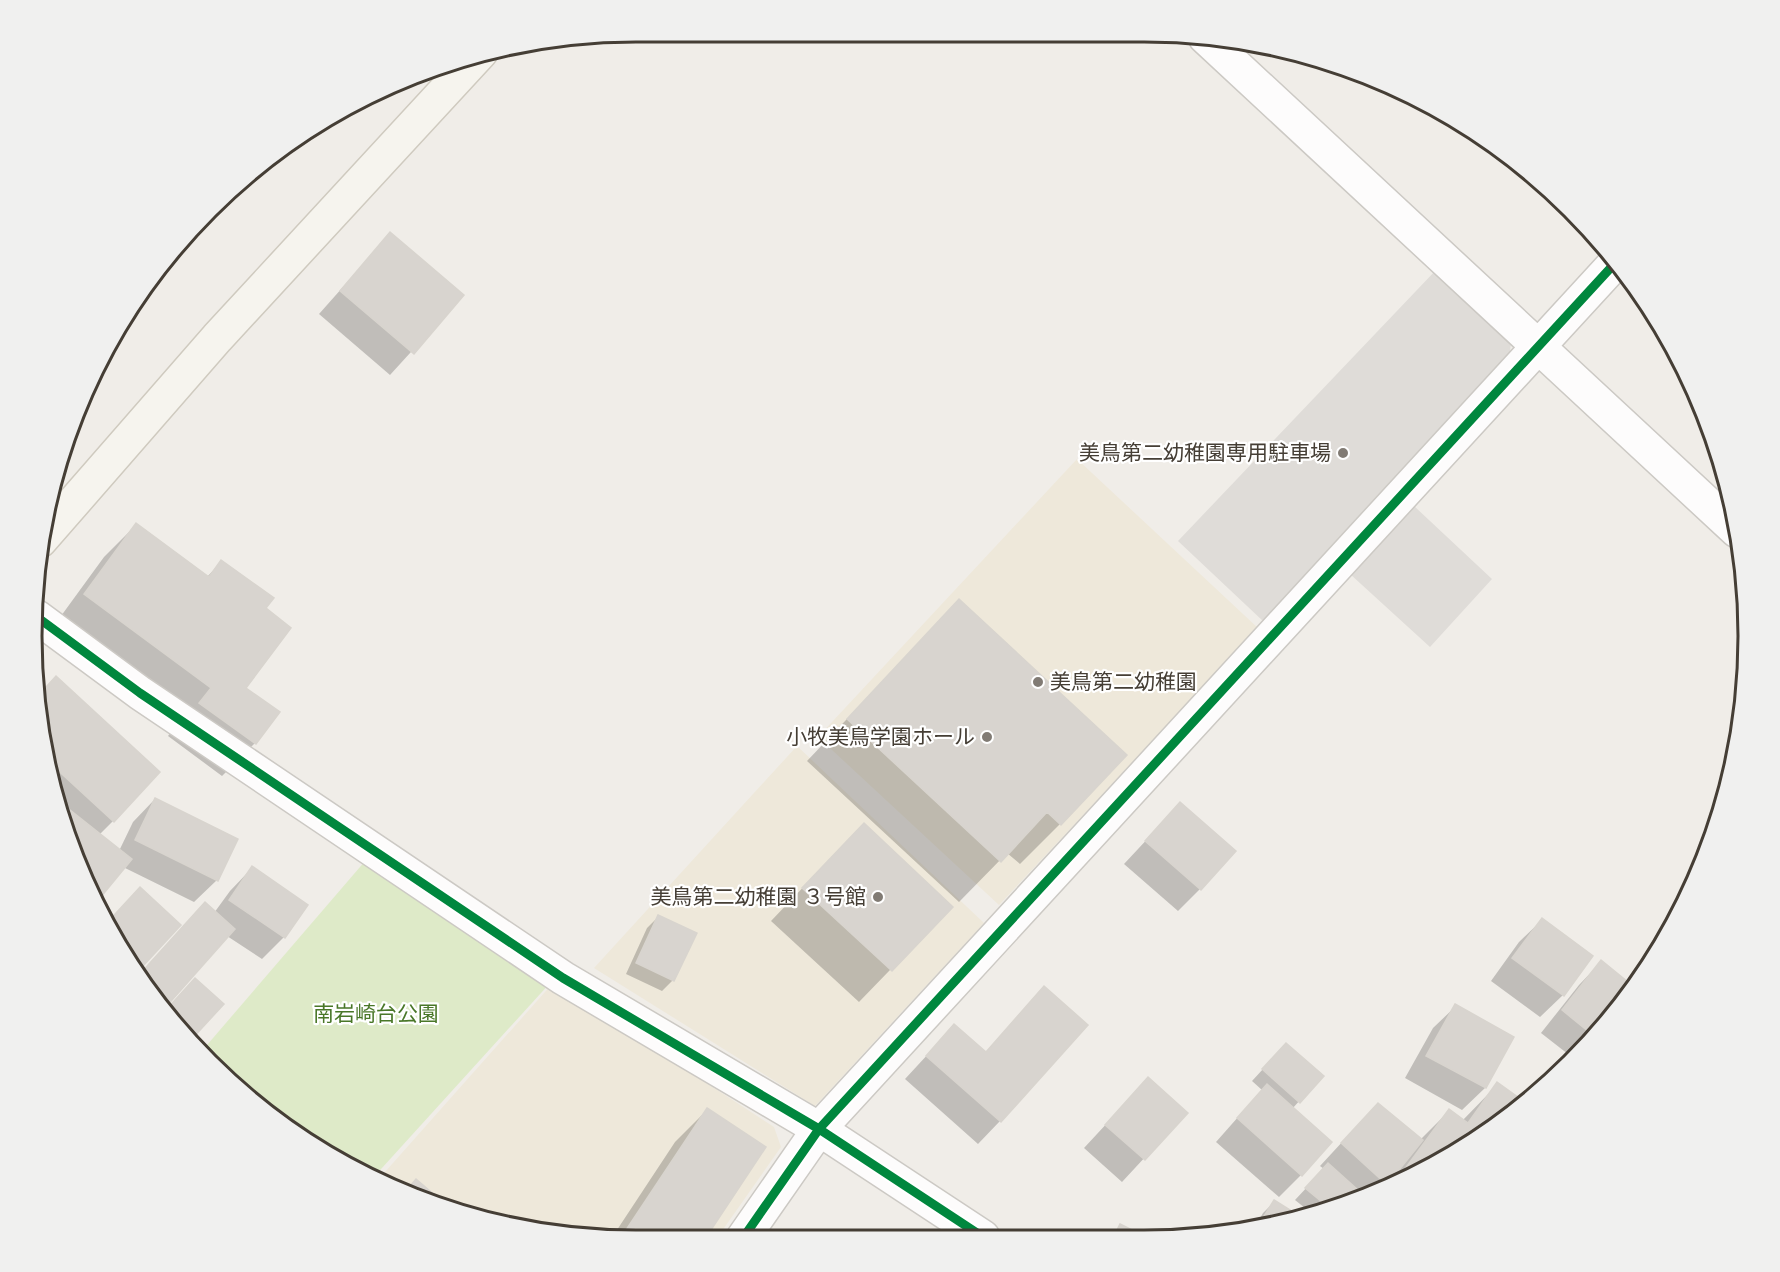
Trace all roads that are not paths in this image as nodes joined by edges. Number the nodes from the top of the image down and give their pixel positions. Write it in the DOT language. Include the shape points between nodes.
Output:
graph roads {
  1 [pos="1214,46"];
  2 [pos="466,67"];
  3 [pos="1610,268"];
  4 [pos="1537,346"];
  5 [pos="1727,522"];
  6 [pos="52,527"];
  7 [pos="42,621"];
  8 [pos="819,1129"];
  9 [pos="749,1230"];
  10 [pos="972,1230"];
  1 -- 4 [label="street"];
  2 -- 6 [label="street" via="217,338"];
  3 -- 4 [label="street"];
  4 -- 5 [label="street"];
  4 -- 8 [label="street"];
  7 -- 8 [label="street" via="140,693 563,978"];
  8 -- 9 [label="street"];
  8 -- 10 [label="street"];
}
